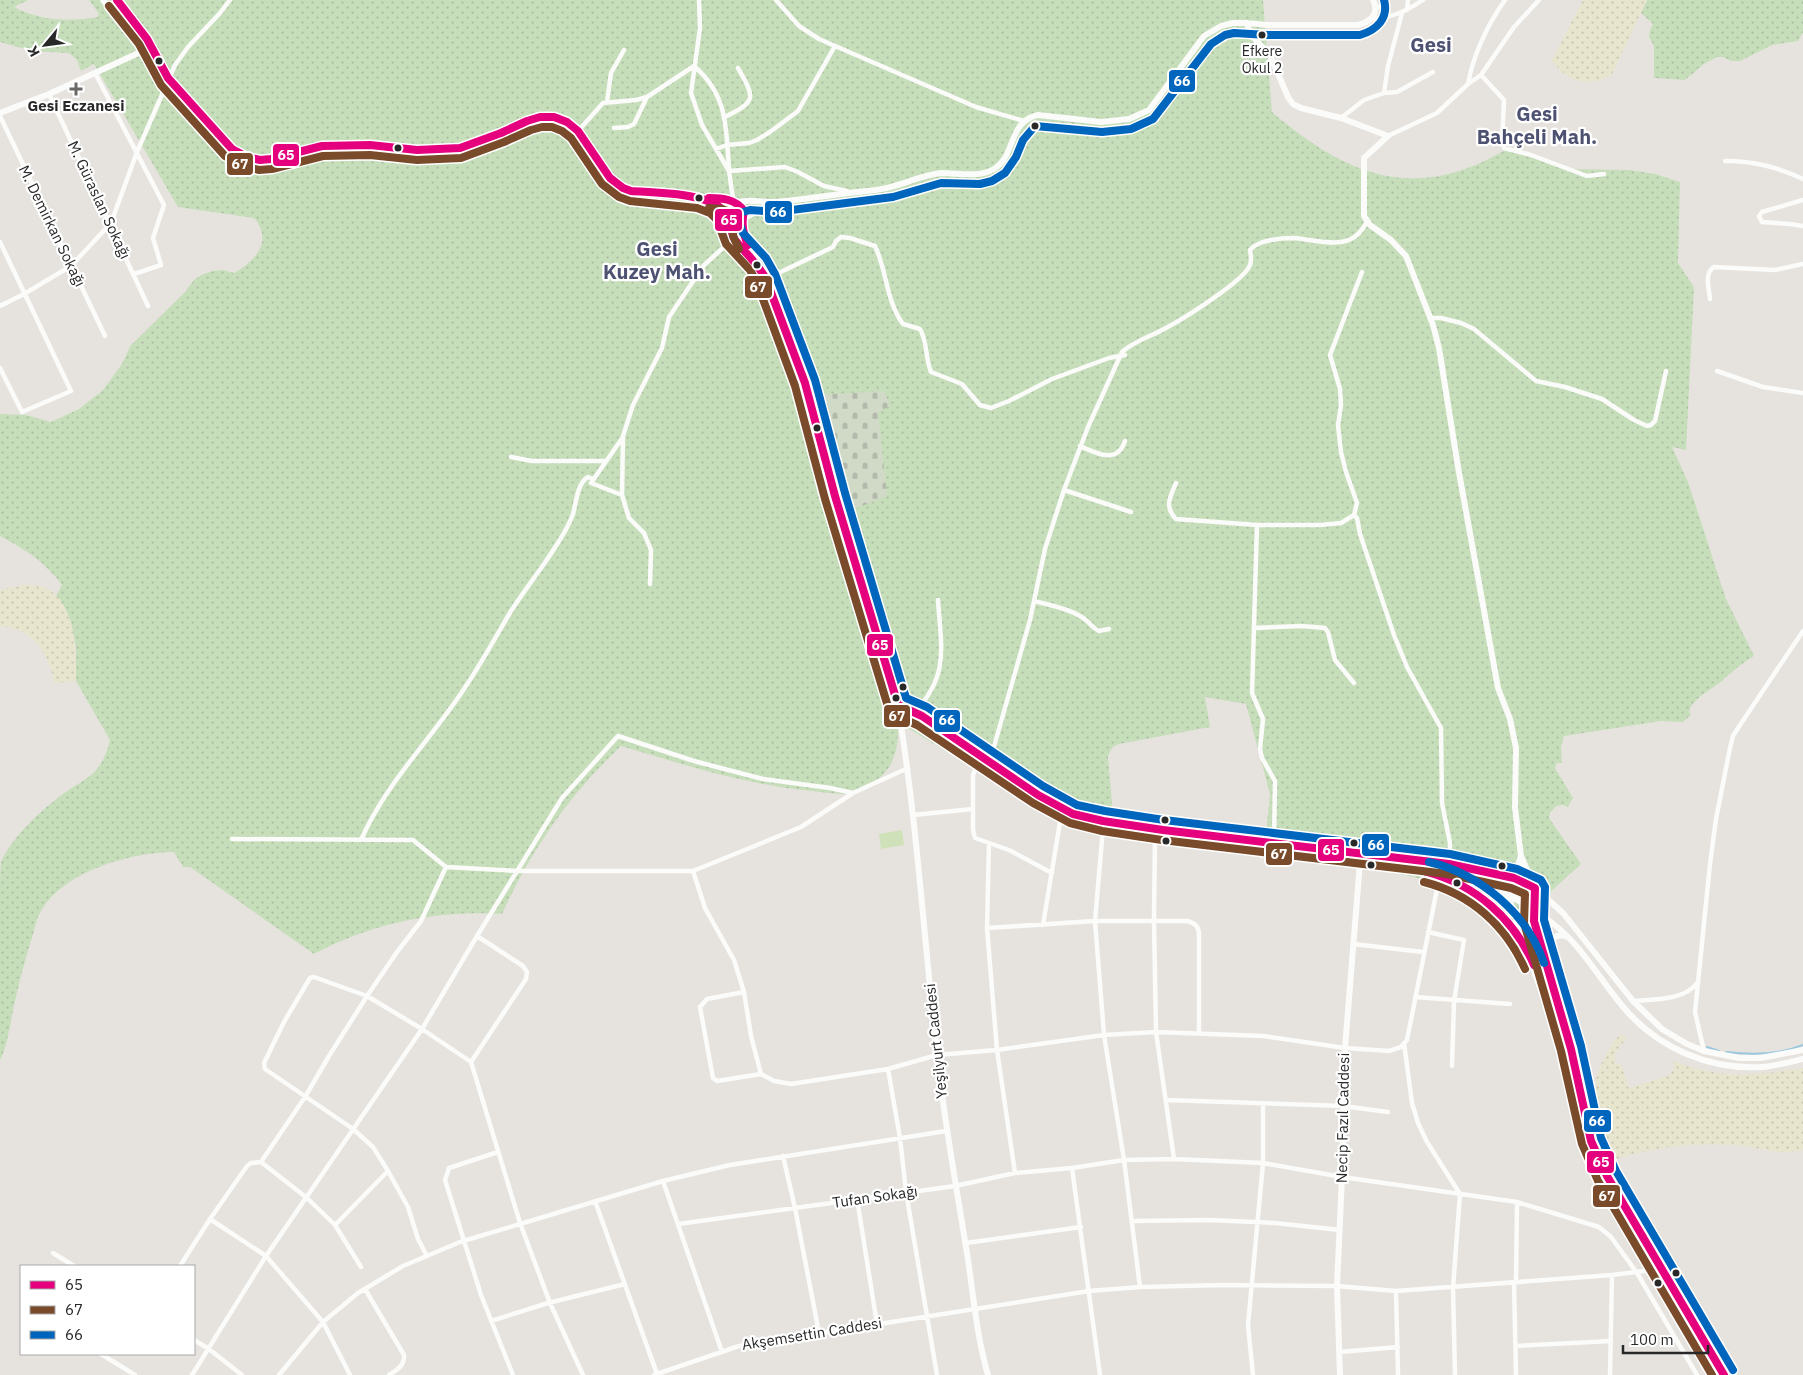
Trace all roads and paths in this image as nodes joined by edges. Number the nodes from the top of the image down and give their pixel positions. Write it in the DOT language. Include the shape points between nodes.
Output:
graph roads {
  1 [pos="103,0"];
  2 [pos="117,0"];
  3 [pos="230,0"];
  4 [pos="699,0"];
  5 [pos="776,0"];
  6 [pos="1373,0"];
  7 [pos="1386,0"];
  8 [pos="1408,0"];
  9 [pos="1424,0"];
  10 [pos="1505,0"];
  11 [pos="1539,0"];
  12 [pos="1376,8"];
  13 [pos="1405,11"];
  14 [pos="1372,19"];
  15 [pos="1247,23"];
  16 [pos="835,46"];
  17 [pos="145,50"];
  18 [pos="624,50"];
  19 [pos="694,66"];
  20 [pos="738,68"];
  21 [pos="95,72"];
  22 [pos="1433,72"];
  23 [pos="1481,75"];
  24 [pos="168,78"];
  25 [pos="1468,84"];
  26 [pos="1384,93"];
  27 [pos="49,94"];
  28 [pos="647,97"];
  29 [pos="607,102"];
  30 [pos="0,115"];
  31 [pos="725,117"];
  32 [pos="1341,118"];
  33 [pos="1024,121"];
  34 [pos="614,128"];
  35 [pos="578,130"];
  36 [pos="1388,136"];
  37 [pos="727,145"];
  38 [pos="716,149"];
  39 [pos="137,152"];
  40 [pos="1725,161"];
  41 [pos="729,171"];
  42 [pos="1604,174"];
  43 [pos="1803,180"];
  44 [pos="864,191"];
  45 [pos="699,198"];
  46 [pos="1803,200"];
  47 [pos="775,202"];
  48 [pos="734,204"];
  49 [pos="726,216"];
  50 [pos="742,219"];
  51 [pos="1366,221"];
  52 [pos="111,223"];
  53 [pos="1803,226"];
  54 [pos="734,238"];
  55 [pos="0,242"];
  56 [pos="758,264"];
  57 [pos="1803,264"];
  58 [pos="71,266"];
  59 [pos="1362,272"];
  60 [pos="134,274"];
  61 [pos="766,279"];
  62 [pos="24,294"];
  63 [pos="1710,299"];
  64 [pos="0,306"];
  65 [pos="148,306"];
  66 [pos="1431,318"];
  67 [pos="105,336"];
  68 [pos="1123,355"];
  69 [pos="0,368"];
  70 [pos="1666,371"];
  71 [pos="1717,372"];
  72 [pos="1803,393"];
  73 [pos="623,436"];
  74 [pos="1125,441"];
  75 [pos="1080,446"];
  76 [pos="511,457"];
  77 [pos="606,461"];
  78 [pos="594,479"];
  79 [pos="1176,483"];
  80 [pos="1064,490"];
  81 [pos="622,495"];
  82 [pos="1131,512"];
  83 [pos="1354,515"];
  84 [pos="1257,526"];
  85 [pos="650,584"];
  86 [pos="938,600"];
  87 [pos="1034,601"];
  88 [pos="1254,628"];
  89 [pos="1109,629"];
  90 [pos="1803,631"];
  91 [pos="1354,684"];
  92 [pos="898,705"];
  93 [pos="914,713"];
  94 [pos="989,764"];
  95 [pos="978,766"];
  96 [pos="908,768"];
  97 [pos="853,793"];
  98 [pos="973,809"];
  99 [pos="913,814"];
  100 [pos="1061,816"];
  101 [pos="1103,828"];
  102 [pos="1155,836"];
  103 [pos="232,839"];
  104 [pos="362,840"];
  105 [pos="1274,842"];
  106 [pos="989,843"];
  107 [pos="1521,856"];
  108 [pos="1360,862"];
  109 [pos="1449,864"];
  110 [pos="446,867"];
  111 [pos="518,871"];
  112 [pos="693,871"];
  113 [pos="1052,873"];
  114 [pos="1440,874"];
  115 [pos="1514,878"];
  116 [pos="1535,888"];
  117 [pos="1508,895"];
  118 [pos="1534,908"];
  119 [pos="1154,920"];
  120 [pos="1096,921"];
  121 [pos="1043,925"];
  122 [pos="986,928"];
  123 [pos="1428,932"];
  124 [pos="477,936"];
  125 [pos="1570,939"];
  126 [pos="1353,944"];
  127 [pos="1423,952"];
  128 [pos="1529,952"];
  129 [pos="1543,957"];
  130 [pos="1699,979"];
  131 [pos="744,992"];
  132 [pos="367,996"];
  133 [pos="1415,997"];
  134 [pos="1454,1001"];
  135 [pos="1633,1001"];
  136 [pos="1510,1004"];
  137 [pos="422,1029"];
  138 [pos="1156,1032"];
  139 [pos="1199,1033"];
  140 [pos="1104,1035"];
  141 [pos="1404,1042"];
  142 [pos="1345,1048"];
  143 [pos="997,1050"];
  144 [pos="1803,1050"];
  145 [pos="1704,1051"];
  146 [pos="937,1056"];
  147 [pos="1803,1059"];
  148 [pos="471,1062"];
  149 [pos="1452,1066"];
  150 [pos="888,1069"];
  151 [pos="761,1074"];
  152 [pos="305,1097"];
  153 [pos="1166,1100"];
  154 [pos="1263,1103"];
  155 [pos="1342,1106"];
  156 [pos="1388,1112"];
  157 [pos="353,1129"];
  158 [pos="946,1131"];
  159 [pos="900,1138"];
  160 [pos="498,1152"];
  161 [pos="783,1156"];
  162 [pos="1174,1159"];
  163 [pos="1124,1160"];
  164 [pos="260,1162"];
  165 [pos="1263,1163"];
  166 [pos="1072,1168"];
  167 [pos="388,1171"];
  168 [pos="1015,1173"];
  169 [pos="1342,1177"];
  170 [pos="663,1181"];
  171 [pos="955,1186"];
  172 [pos="906,1192"];
  173 [pos="1460,1194"];
  174 [pos="307,1198"];
  175 [pos="857,1199"];
  176 [pos="595,1201"];
  177 [pos="1517,1202"];
  178 [pos="795,1208"];
  179 [pos="210,1219"];
  180 [pos="1132,1221"];
  181 [pos="520,1223"];
  182 [pos="1257,1223"];
  183 [pos="678,1224"];
  184 [pos="335,1225"];
  185 [pos="1080,1226"];
  186 [pos="1340,1230"];
  187 [pos="464,1241"];
  188 [pos="966,1242"];
  189 [pos="53,1253"];
  190 [pos="266,1256"];
  191 [pos="427,1256"];
  192 [pos="72,1265"];
  193 [pos="181,1265"];
  194 [pos="361,1267"];
  195 [pos="1652,1270"];
  196 [pos="1637,1273"];
  197 [pos="1612,1275"];
  198 [pos="1515,1282"];
  199 [pos="625,1284"];
  200 [pos="1251,1285"];
  201 [pos="1337,1286"];
  202 [pos="1140,1287"];
  203 [pos="1453,1288"];
  204 [pos="365,1289"];
  205 [pos="1089,1291"];
  206 [pos="1396,1291"];
  207 [pos="550,1302"];
  208 [pos="974,1308"];
  209 [pos="927,1316"];
  210 [pos="491,1321"];
  211 [pos="323,1322"];
  212 [pos="876,1324"];
  213 [pos="819,1333"];
  214 [pos="195,1341"];
  215 [pos="1610,1341"];
  216 [pos="1516,1346"];
  217 [pos="1398,1347"];
  218 [pos="209,1349"];
  219 [pos="722,1352"];
  220 [pos="1339,1352"];
  221 [pos="103,1355"];
  222 [pos="656,1374"];
  223 [pos="136,1375"];
  224 [pos="192,1375"];
  225 [pos="242,1375"];
  226 [pos="280,1375"];
  227 [pos="350,1375"];
  228 [pos="389,1375"];
  229 [pos="513,1375"];
  230 [pos="584,1375"];
  231 [pos="937,1375"];
  232 [pos="988,1375"];
  233 [pos="1100,1375"];
  234 [pos="1253,1375"];
  235 [pos="1340,1375"];
  236 [pos="1398,1375"];
  237 [pos="1455,1375"];
  238 [pos="1516,1375"];
  239 [pos="1610,1375"];
  240 [pos="1697,1375"];
  241 [pos="1713,1375"];
  242 [pos="1724,1375"];
  1 -- 17 [label="street"];
  2 -- 24 [label="street" via="147,39"];
  3 -- 24 [label="street" via="188,47"];
  4 -- 19 [label="street" via="700,28"];
  5 -- 16 [label="street" via="799,26"];
  6 -- 12 [label="street"];
  7 -- 12 [label="street" via="1385,5"];
  8 -- 13 [label="street"];
  9 -- 13 [label="street"];
  10 -- 25 [label="street" via="1483,39"];
  11 -- 23 [label="street" via="1514,27"];
  12 -- 14 [label="street"];
  13 -- 14 [label="street" via="1391,17"];
  13 -- 26 [label="street" via="1388,66"];
  14 -- 15 [label="street" via="1358,25"];
  15 -- 32 [label="street" via="1250,34 1270,55 1293,104"];
  15 -- 33 [label="street" via="1221,26 1204,36 1149,110 1129,119 1102,122 1038,115"];
  16 -- 33 [label="street" via="976,107"];
  16 -- 37 [label="street" via="798,111 757,140"];
  17 -- 21 [label="street"];
  17 -- 24 [label="street"];
  18 -- 29 [label="street" via="611,73"];
  19 -- 28 [label="street"];
  19 -- 31 [label="street" via="714,90"];
  19 -- 38 [label="street" via="691,96"];
  20 -- 31 [label="street" via="750,90 750,98 742,109"];
  21 -- 27 [label="street"];
  21 -- 39 [label="street"];
  22 -- 26 [label="street" via="1397,92"];
  23 -- 25 [label="street"];
  23 -- 42 [label="street" via="1504,100 1504,148 1586,176"];
  24 -- 35 [label="street" via="232,149 260,160 322,146 370,145 417,150 460,148 540,116 554,117"];
  24 -- 39 [label="street"];
  25 -- 36 [label="street" via="1437,113"];
  26 -- 32 [label="street" via="1364,100"];
  27 -- 30 [label="street"];
  27 -- 52 [label="street, M. Güraslan Sokağı"];
  28 -- 29 [label="street"];
  28 -- 34 [label="street" via="632,126"];
  29 -- 35 [label="street" via="599,106"];
  30 -- 58 [label="street, M. Demirkan Sokağı"];
  31 -- 37 [label="street"];
  32 -- 36 [label="street"];
  33 -- 44 [label="street" via="997,168 989,172 940,173 892,187"];
  35 -- 45 [label="street" via="610,178 623,188"];
  36 -- 51 [label="street" via="1364,158"];
  37 -- 38 [label="street"];
  37 -- 41 [label="street"];
  38 -- 41 [label="street"];
  39 -- 52 [label="street"];
  39 -- 60 [label="street" via="164,205 153,238 161,265"];
  40 -- 43 [label="street" via="1767,166"];
  41 -- 44 [label="street" via="785,167 824,186"];
  41 -- 48 [label="street"];
  44 -- 47 [label="street"];
  45 -- 48 [label="street" via="723,198"];
  45 -- 49 [label="street" via="715,204"];
  46 -- 53 [label="street" via="1763,211 1759,216 1762,222"];
  47 -- 48 [label="street" via="750,200"];
  47 -- 50 [label="street"];
  48 -- 49 [label="street" via="727,209"];
  48 -- 50 [label="street" via="743,209"];
  49 -- 50 [label="street" via="734,222"];
  49 -- 54 [label="street"];
  50 -- 56 [label="street" via="743,234"];
  51 -- 66 [label="street" via="1406,256"];
  51 -- 68 [label="street" via="1356,235 1337,244 1287,238 1257,244 1250,250 1249,268 1231,285 1170,326 1131,345 1122,352"];
  52 -- 58 [label="street"];
  52 -- 60 [label="street, M. Güraslan Sokağı"];
  54 -- 56 [label="street"];
  54 -- 73 [label="street" via="704,265 669,317 662,348 632,405"];
  55 -- 62 [label="street"];
  56 -- 61 [label="street"];
  57 -- 63 [label="street" via="1775,270 1712,268 1708,274"];
  58 -- 62 [label="street"];
  58 -- 67 [label="street, M. Demirkan Sokağı"];
  59 -- 83 [label="street" via="1330,355 1340,389 1338,425 1341,452 1357,503"];
  60 -- 65 [label="street, M. Güraslan Sokağı"];
  61 -- 68 [label="street" via="833,247 840,237 875,246 892,306 903,324 920,329 931,372 962,384 980,405 991,408 1052,379"];
  61 -- 92 [label="street" via="805,383 835,496"];
  62 -- 64 [label="street"];
  62 -- 69 [label="street" via="71,391 22,412"];
  66 -- 70 [label="street" via="1441,318 1479,332 1536,381 1602,399 1647,426 1655,421"];
  66 -- 107 [label="street" via="1439,348 1498,688 1510,719 1516,748 1515,808"];
  68 -- 75 [label="street"];
  71 -- 72 [label="street" via="1763,387"];
  73 -- 77 [label="street"];
  73 -- 81 [label="street"];
  74 -- 75 [label="street" via="1118,452 1109,456"];
  75 -- 80 [label="street"];
  76 -- 77 [label="street"];
  77 -- 78 [label="street"];
  78 -- 81 [label="street" via="591,483"];
  78 -- 104 [label="street" via="585,479 573,514 556,546 511,611 462,693 375,812"];
  79 -- 84 [label="street" via="1168,506 1176,519"];
  80 -- 82 [label="street"];
  80 -- 87 [label="street" via="1044,549"];
  81 -- 85 [label="street" via="629,518 644,533 651,550"];
  83 -- 84 [label="street" via="1336,524"];
  83 -- 109 [label="street" via="1401,651 1441,728 1442,803 1450,843"];
  84 -- 88 [label="street"];
  86 -- 93 [label="street" via="940,672 932,690"];
  87 -- 89 [label="street" via="1077,614 1099,631"];
  87 -- 94 [label="street"];
  88 -- 91 [label="street" via="1325,628 1335,660"];
  88 -- 105 [label="street" via="1252,693 1263,719 1262,758 1275,781"];
  90 -- 130 [label="street" via="1733,736 1716,819"];
  92 -- 93 [label="street"];
  92 -- 95 [label="street" via="916,727"];
  92 -- 96 [label="street, Yeşilyurt Caddesi"];
  93 -- 94 [label="street"];
  94 -- 105 [label="street" via="1073,814 1163,830"];
  95 -- 98 [label="street" via="973,775"];
  95 -- 100 [label="street"];
  96 -- 97 [label="street"];
  96 -- 99 [label="street, Yeşilyurt Caddesi"];
  97 -- 111 [label="street" via="763,779 618,736 562,798"];
  97 -- 112 [label="street" via="801,827"];
  98 -- 99 [label="street"];
  98 -- 106 [label="street" via="974,835"];
  99 -- 146 [label="street, Yeşilyurt Caddesi"];
  100 -- 101 [label="street"];
  100 -- 113 [label="street"];
  101 -- 102 [label="street"];
  101 -- 120 [label="street"];
  102 -- 108 [label="street"];
  102 -- 119 [label="street"];
  103 -- 104 [label="street"];
  104 -- 110 [label="street" via="414,840"];
  105 -- 109 [label="street"];
  106 -- 113 [label="street"];
  106 -- 122 [label="street"];
  107 -- 115 [label="street"];
  107 -- 116 [label="street"];
  108 -- 114 [label="street"];
  108 -- 126 [label="street, Necip Fazıl Caddesi"];
  109 -- 115 [label="street"];
  110 -- 111 [label="street"];
  110 -- 132 [label="street" via="421,922"];
  111 -- 112 [label="street"];
  111 -- 124 [label="street"];
  112 -- 131 [label="street" via="704,908 734,960"];
  113 -- 121 [label="street"];
  114 -- 117 [label="street"];
  114 -- 123 [label="street"];
  114 -- 128 [label="street" via="1457,882 1500,913"];
  115 -- 116 [label="street"];
  115 -- 117 [label="street"];
  116 -- 118 [label="street"];
  116 -- 135 [label="street" via="1562,913"];
  117 -- 118 [label="street"];
  117 -- 128 [label="street"];
  118 -- 125 [label="street"];
  118 -- 129 [label="street"];
  119 -- 120 [label="street"];
  119 -- 138 [label="street"];
  119 -- 139 [label="street" via="1187,921 1198,928"];
  120 -- 121 [label="street"];
  120 -- 140 [label="street"];
  121 -- 122 [label="street"];
  122 -- 143 [label="street"];
  123 -- 127 [label="street"];
  123 -- 134 [label="street" via="1464,940"];
  124 -- 137 [label="street"];
  124 -- 148 [label="street" via="523,966 527,976"];
  125 -- 129 [label="street" via="1554,937 1545,945"];
  125 -- 147 [label="street" via="1640,1025 1682,1053 1739,1066 1762,1067"];
  126 -- 127 [label="street"];
  126 -- 142 [label="street, Necip Fazıl Caddesi"];
  127 -- 133 [label="street"];
  128 -- 195 [label="street" via="1558,1040 1588,1162"];
  129 -- 242 [label="street" via="1571,1049 1592,1141 1607,1176"];
  130 -- 135 [label="street" via="1687,992"];
  130 -- 145 [label="street" via="1695,1012"];
  131 -- 151 [label="street"];
  131 -- 151 [label="street" via="707,999 700,1007 713,1078 717,1082"];
  132 -- 137 [label="street"];
  132 -- 152 [label="street"];
  132 -- 152 [label="street" via="314,976 306,981 264,1064 267,1072"];
  133 -- 134 [label="street"];
  133 -- 141 [label="street"];
  134 -- 136 [label="street"];
  134 -- 149 [label="street"];
  135 -- 145 [label="street" via="1662,1029"];
  137 -- 148 [label="street"];
  137 -- 157 [label="street"];
  138 -- 139 [label="street"];
  138 -- 140 [label="street"];
  138 -- 153 [label="street"];
  139 -- 142 [label="street" via="1262,1036"];
  140 -- 143 [label="street"];
  140 -- 163 [label="street"];
  141 -- 142 [label="street" via="1389,1051"];
  141 -- 173 [label="street" via="1418,1123"];
  142 -- 155 [label="street, Necip Fazıl Caddesi"];
  143 -- 146 [label="street"];
  143 -- 168 [label="street"];
  144 -- 145 [label="street" via="1760,1058"];
  146 -- 150 [label="street"];
  146 -- 158 [label="street, Yeşilyurt Caddesi"];
  148 -- 160 [label="street"];
  150 -- 151 [label="street" via="791,1084 774,1081"];
  150 -- 159 [label="street"];
  152 -- 157 [label="street"];
  152 -- 164 [label="street"];
  153 -- 154 [label="street"];
  153 -- 162 [label="street"];
  154 -- 155 [label="street"];
  154 -- 165 [label="street"];
  155 -- 156 [label="street"];
  155 -- 169 [label="street, Necip Fazıl Caddesi"];
  157 -- 167 [label="street" via="373,1147"];
  157 -- 174 [label="street"];
  158 -- 159 [label="street"];
  158 -- 171 [label="street, Yeşilyurt Caddesi"];
  159 -- 161 [label="street"];
  159 -- 172 [label="street"];
  160 -- 181 [label="street"];
  160 -- 187 [label="street" via="449,1168 445,1180"];
  161 -- 170 [label="street"];
  161 -- 178 [label="street"];
  162 -- 163 [label="street, Tufan Sokağı"];
  162 -- 165 [label="street, Tufan Sokağı"];
  163 -- 166 [label="street, Tufan Sokağı"];
  163 -- 180 [label="street"];
  164 -- 174 [label="street"];
  164 -- 179 [label="street" via="247,1166"];
  165 -- 169 [label="street, Tufan Sokağı"];
  165 -- 182 [label="street"];
  166 -- 168 [label="street, Tufan Sokağı"];
  166 -- 185 [label="street"];
  167 -- 184 [label="street"];
  167 -- 191 [label="street" via="408,1207 418,1240"];
  168 -- 171 [label="street, Tufan Sokağı"];
  169 -- 173 [label="street, Tufan Sokağı"];
  169 -- 186 [label="street, Necip Fazıl Caddesi"];
  170 -- 176 [label="street"];
  170 -- 183 [label="street"];
  171 -- 172 [label="street, Tufan Sokağı"];
  171 -- 188 [label="street, Yeşilyurt Caddesi"];
  172 -- 175 [label="street, Tufan Sokağı"];
  172 -- 209 [label="street"];
  173 -- 177 [label="street, Tufan Sokağı"];
  173 -- 203 [label="street"];
  174 -- 184 [label="street"];
  174 -- 190 [label="street"];
  175 -- 178 [label="street, Tufan Sokağı"];
  175 -- 212 [label="street"];
  176 -- 181 [label="street"];
  176 -- 199 [label="street"];
  177 -- 196 [label="street, Tufan Sokağı" via="1599,1227 1611,1237"];
  177 -- 198 [label="street"];
  178 -- 183 [label="street, Tufan Sokağı"];
  178 -- 213 [label="street"];
  179 -- 190 [label="street"];
  179 -- 193 [label="street"];
  180 -- 182 [label="street"];
  180 -- 202 [label="street"];
  181 -- 187 [label="street"];
  181 -- 207 [label="street"];
  182 -- 186 [label="street"];
  182 -- 200 [label="street"];
  183 -- 219 [label="street"];
  184 -- 194 [label="street"];
  185 -- 188 [label="street"];
  185 -- 205 [label="street"];
  186 -- 201 [label="street, Necip Fazıl Caddesi"];
  187 -- 191 [label="street"];
  187 -- 210 [label="street"];
  188 -- 208 [label="street, Yeşilyurt Caddesi"];
  189 -- 192 [label="street"];
  190 -- 211 [label="street"];
  190 -- 218 [label="street"];
  191 -- 204 [label="street" via="402,1266"];
  195 -- 196 [label="street, Akşemsettin Caddesi"];
  195 -- 241 [label="street"];
  196 -- 197 [label="street, Akşemsettin Caddesi"];
  196 -- 240 [label="street, Tufan Sokağı"];
  197 -- 198 [label="street, Akşemsettin Caddesi"];
  197 -- 215 [label="street"];
  198 -- 203 [label="street, Akşemsettin Caddesi"];
  198 -- 216 [label="street"];
  199 -- 207 [label="street"];
  199 -- 222 [label="street"];
  200 -- 201 [label="street, Akşemsettin Caddesi"];
  200 -- 202 [label="street, Akşemsettin Caddesi"];
  200 -- 234 [label="street" via="1248,1325"];
  201 -- 206 [label="street, Akşemsettin Caddesi"];
  201 -- 220 [label="street, Necip Fazıl Caddesi"];
  202 -- 205 [label="street, Akşemsettin Caddesi"];
  203 -- 206 [label="street, Akşemsettin Caddesi"];
  203 -- 237 [label="street"];
  204 -- 211 [label="street"];
  204 -- 228 [label="street" via="404,1356 402,1365"];
  205 -- 208 [label="street, Akşemsettin Caddesi"];
  205 -- 233 [label="street"];
  206 -- 217 [label="street"];
  207 -- 210 [label="street"];
  207 -- 230 [label="street"];
  208 -- 209 [label="street, Akşemsettin Caddesi"];
  208 -- 232 [label="street, Yeşilyurt Caddesi"];
  209 -- 212 [label="street, Akşemsettin Caddesi"];
  209 -- 231 [label="street"];
  210 -- 229 [label="street"];
  211 -- 226 [label="street"];
  211 -- 227 [label="street"];
  212 -- 213 [label="street, Akşemsettin Caddesi"];
  213 -- 219 [label="street, Akşemsettin Caddesi" via="739,1346"];
  214 -- 218 [label="street"];
  215 -- 216 [label="street"];
  215 -- 239 [label="street"];
  216 -- 238 [label="street"];
  217 -- 220 [label="street"];
  217 -- 236 [label="street"];
  218 -- 224 [label="street"];
  218 -- 225 [label="street"];
  219 -- 222 [label="street, Akşemsettin Caddesi"];
  220 -- 235 [label="street, Necip Fazıl Caddesi"];
  221 -- 223 [label="street"];
}
